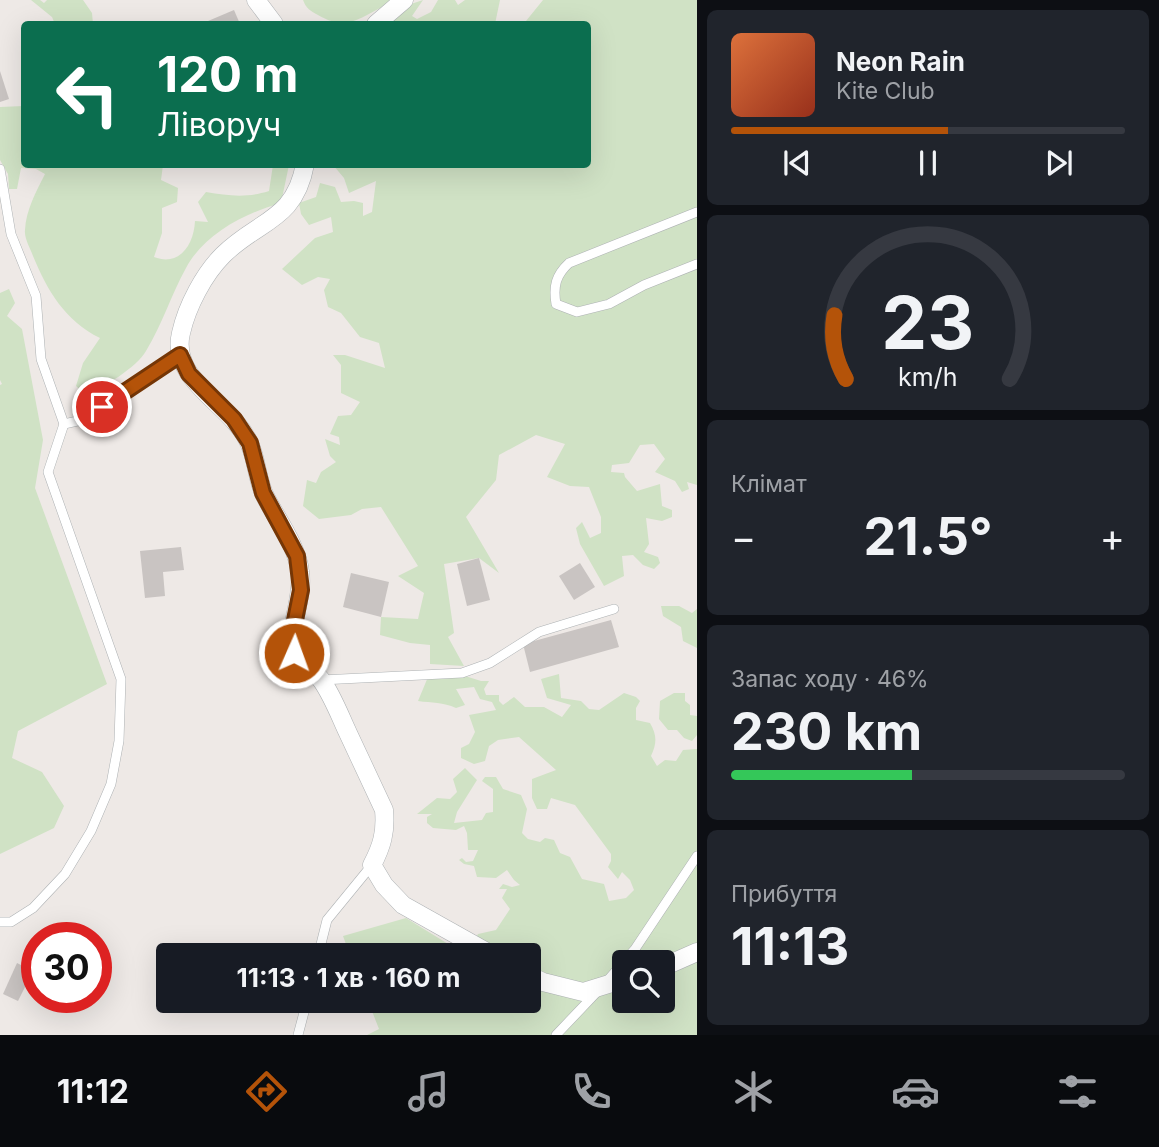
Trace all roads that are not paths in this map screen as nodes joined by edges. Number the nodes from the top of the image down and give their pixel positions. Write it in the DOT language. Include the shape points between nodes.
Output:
graph roads {
  1 [pos="256,0"];
  2 [pos="404,0"];
  3 [pos="272,21"];
  4 [pos="380,21"];
  5 [pos="304,168"];
  6 [pos="0,169"];
  7 [pos="697,212"];
  8 [pos="697,264"];
  9 [pos="180,355"];
  10 [pos="64,424"];
  11 [pos="614,609"];
  12 [pos="321,680"];
  13 [pos="697,856"];
  14 [pos="372,865"];
  15 [pos="0,922"];
  16 [pos="321,943"];
  17 [pos="471,943"];
  18 [pos="697,952"];
  19 [pos="675,962"];
  20 [pos="541,982"];
  21 [pos="612,983"];
  22 [pos="602,986"];
  23 [pos="304,1013"];
  24 [pos="298,1035"];
  25 [pos="556,1035"];
  1 -- 3 [label="street"];
  2 -- 4 [label="street"];
  5 -- 9 [label="street" via="302,185 290,205 223,255 201,286 185,318"];
  6 -- 10 [label="lane" via="11,233 36,296 41,359"];
  7 -- 8 [label="lane" via="569,263 554,287 556,304 577,312 609,304"];
  9 -- 10 [label="lane" via="82,420"];
  9 -- 12 [label="street" via="189,374 234,419 250,443 263,493 297,556 301,590 292,635 294,653"];
  10 -- 15 [label="lane" via="48,472 121,679 119,741 111,784 91,831 65,874 33,908 11,922"];
  11 -- 12 [label="lane" via="539,632 490,663 462,673"];
  12 -- 14 [label="street" via="384,810 383,844"];
  13 -- 22 [label="lane" via="635,949"];
  14 -- 16 [label="lane" via="327,920"];
  14 -- 17 [label="street" via="384,886 404,905"];
  18 -- 19 [label="street"];
  20 -- 22 [label="street" via="583,992"];
  21 -- 22 [label="street"];
  22 -- 25 [label="lane"];
  23 -- 24 [label="lane"];
}
